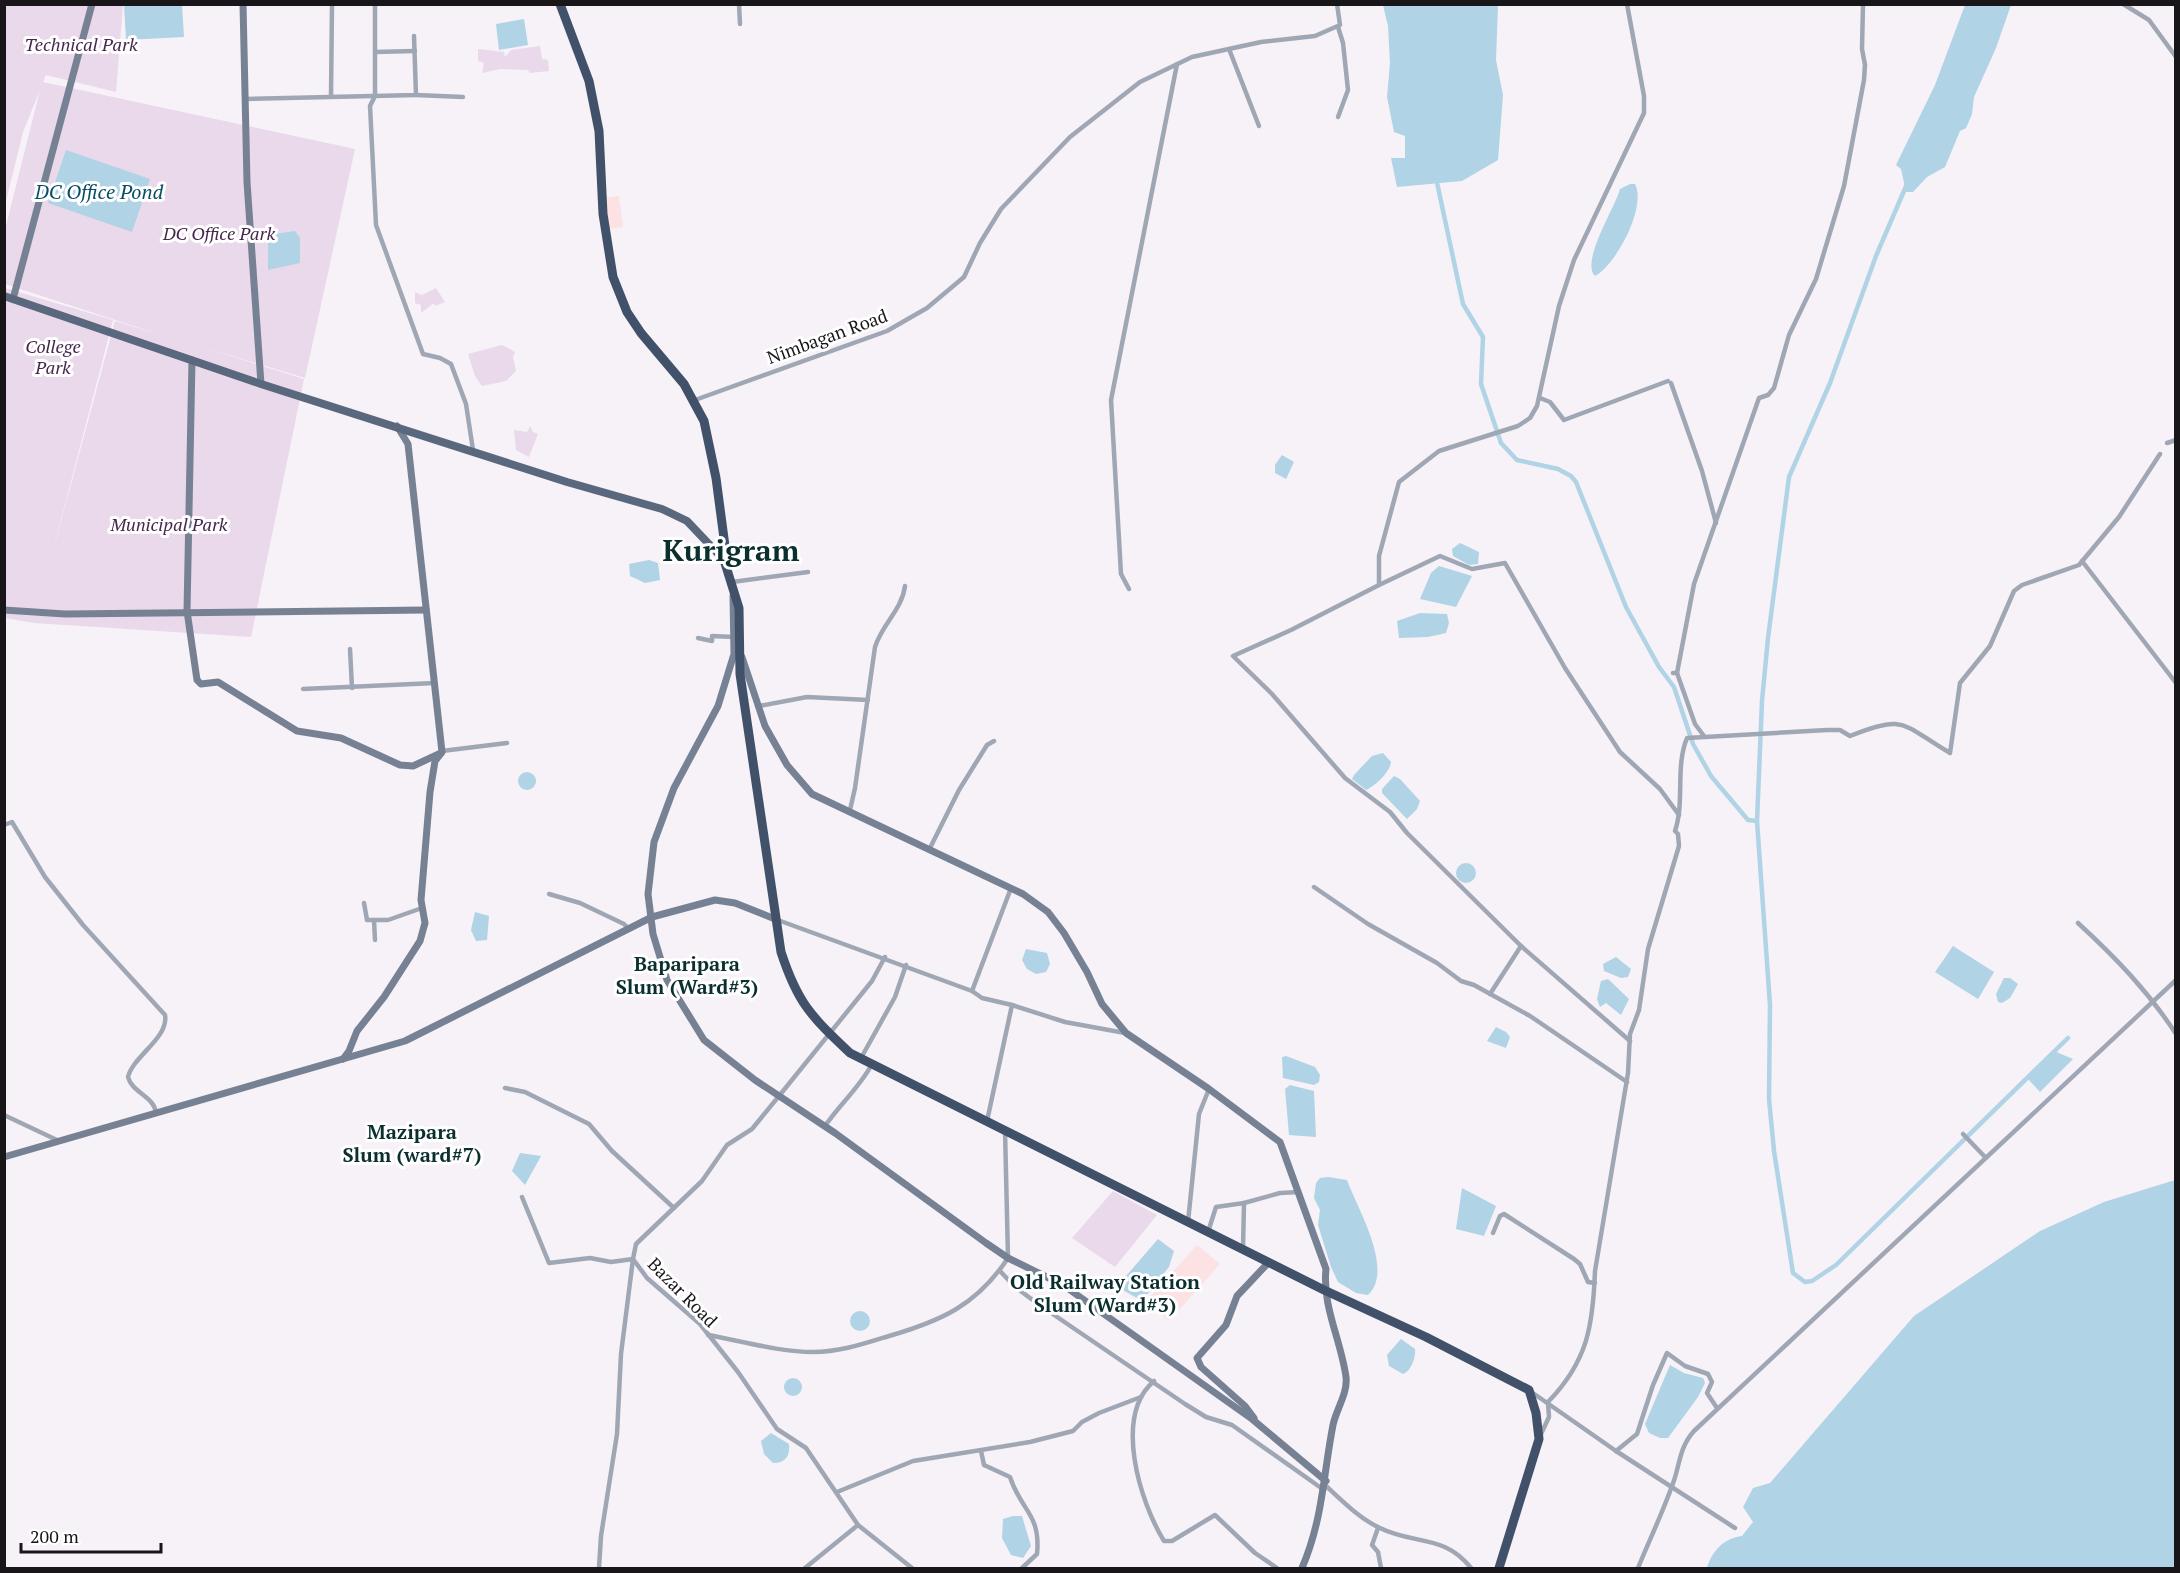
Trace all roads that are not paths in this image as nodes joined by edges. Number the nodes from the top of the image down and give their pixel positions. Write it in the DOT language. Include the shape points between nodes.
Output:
graph roads {
  1 [pos="92,4"];
  2 [pos="243,4"];
  3 [pos="332,4"];
  4 [pos="375,4"];
  5 [pos="560,4"];
  6 [pos="739,4"];
  7 [pos="1337,4"];
  8 [pos="1627,4"];
  9 [pos="1863,4"];
  10 [pos="2124,5"];
  11 [pos="740,24"];
  12 [pos="1338,27"];
  13 [pos="414,36"];
  14 [pos="1229,49"];
  15 [pos="375,52"];
  16 [pos="415,53"];
  17 [pos="2175,57"];
  18 [pos="1177,64"];
  19 [pos="331,96"];
  20 [pos="375,96"];
  21 [pos="416,96"];
  22 [pos="463,97"];
  23 [pos="245,99"];
  24 [pos="1338,117"];
  25 [pos="1259,126"];
  26 [pos="4,296"];
  27 [pos="14,299"];
  28 [pos="192,360"];
  29 [pos="261,384"];
  30 [pos="1540,398"];
  31 [pos="695,400"];
  32 [pos="397,426"];
  33 [pos="416,432"];
  34 [pos="2175,440"];
  35 [pos="2167,442"];
  36 [pos="408,444"];
  37 [pos="473,450"];
  38 [pos="2160,454"];
  39 [pos="1716,523"];
  40 [pos="724,560"];
  41 [pos="2082,561"];
  42 [pos="808,572"];
  43 [pos="732,582"];
  44 [pos="1379,585"];
  45 [pos="905,586"];
  46 [pos="1129,589"];
  47 [pos="4,610"];
  48 [pos="426,610"];
  49 [pos="187,611"];
  50 [pos="734,637"];
  51 [pos="698,638"];
  52 [pos="350,649"];
  53 [pos="741,654"];
  54 [pos="435,683"];
  55 [pos="2175,683"];
  56 [pos="352,688"];
  57 [pos="303,689"];
  58 [pos="868,700"];
  59 [pos="759,706"];
  60 [pos="1704,736"];
  61 [pos="994,741"];
  62 [pos="507,742"];
  63 [pos="442,752"];
  64 [pos="850,810"];
  65 [pos="1679,815"];
  66 [pos="4,825"];
  67 [pos="929,850"];
  68 [pos="1314,887"];
  69 [pos="1011,888"];
  70 [pos="549,894"];
  71 [pos="364,903"];
  72 [pos="422,908"];
  73 [pos="652,917"];
  74 [pos="775,919"];
  75 [pos="374,920"];
  76 [pos="2078,923"];
  77 [pos="629,929"];
  78 [pos="375,940"];
  79 [pos="1521,946"];
  80 [pos="885,957"];
  81 [pos="906,965"];
  82 [pos="2175,980"];
  83 [pos="972,991"];
  84 [pos="1490,994"];
  85 [pos="2153,1000"];
  86 [pos="1012,1005"];
  87 [pos="829,1033"];
  88 [pos="1126,1033"];
  89 [pos="2175,1034"];
  90 [pos="1630,1041"];
  91 [pos="861,1058"];
  92 [pos="341,1061"];
  93 [pos="872,1064"];
  94 [pos="1627,1082"];
  95 [pos="505,1088"];
  96 [pos="1209,1089"];
  97 [pos="779,1096"];
  98 [pos="156,1114"];
  99 [pos="4,1115"];
  100 [pos="987,1121"];
  101 [pos="825,1126"];
  102 [pos="1005,1130"];
  103 [pos="1963,1134"];
  104 [pos="62,1141"];
  105 [pos="4,1158"];
  106 [pos="1986,1158"];
  107 [pos="1299,1192"];
  108 [pos="522,1197"];
  109 [pos="1244,1203"];
  110 [pos="674,1208"];
  111 [pos="1188,1222"];
  112 [pos="1208,1232"];
  113 [pos="1493,1233"];
  114 [pos="1243,1249"];
  115 [pos="1008,1258"];
  116 [pos="633,1259"];
  117 [pos="1269,1262"];
  118 [pos="1000,1270"];
  119 [pos="1594,1283"];
  120 [pos="1324,1290"];
  121 [pos="708,1335"];
  122 [pos="1154,1381"];
  123 [pos="1529,1390"];
  124 [pos="1141,1397"];
  125 [pos="1548,1402"];
  126 [pos="1717,1408"];
  127 [pos="1260,1426"];
  128 [pos="1539,1439"];
  129 [pos="981,1451"];
  130 [pos="1616,1451"];
  131 [pos="1325,1485"];
  132 [pos="1672,1486"];
  133 [pos="837,1492"];
  134 [pos="858,1525"];
  135 [pos="1378,1528"];
  136 [pos="1735,1528"];
  137 [pos="599,1569"];
  138 [pos="805,1569"];
  139 [pos="912,1569"];
  140 [pos="1022,1569"];
  141 [pos="1277,1569"];
  142 [pos="1302,1569"];
  143 [pos="1381,1569"];
  144 [pos="1471,1569"];
  145 [pos="1499,1569"];
  146 [pos="1638,1569"];
  1 -- 27 [label="street"];
  2 -- 23 [label="street"];
  3 -- 19 [label="street"];
  4 -- 15 [label="street"];
  5 -- 31 [label="highway" via="589,81 599,131 603,214 613,278 640,333"];
  6 -- 11 [label="street"];
  7 -- 12 [label="street"];
  8 -- 30 [label="street" via="1644,113 1574,260"];
  9 -- 39 [label="street" via="1864,80 1844,186 1816,279 1789,335 1774,388 1759,398"];
  10 -- 17 [label="street" via="2149,20"];
  12 -- 14 [label="street, Nimbagan Road" via="1315,36"];
  12 -- 24 [label="street" via="1348,90"];
  13 -- 16 [label="street"];
  14 -- 18 [label="street, Nimbagan Road"];
  14 -- 25 [label="street"];
  15 -- 16 [label="street"];
  15 -- 20 [label="street"];
  16 -- 21 [label="street"];
  18 -- 31 [label="street, Nimbagan Road" via="1140,82 1070,137 1001,209 964,278 927,308 887,331"];
  18 -- 46 [label="street" via="1111,400 1122,574"];
  19 -- 20 [label="street"];
  19 -- 23 [label="street"];
  20 -- 21 [label="street"];
  20 -- 37 [label="street" via="370,106 371,174 379,238 423,354 452,364 466,404"];
  21 -- 22 [label="street"];
  23 -- 29 [label="street"];
  26 -- 27 [label="main road"];
  27 -- 28 [label="main road"];
  28 -- 29 [label="main road"];
  28 -- 49 [label="street"];
  29 -- 32 [label="main road"];
  30 -- 39 [label="street" via="1550,402 1564,420 1670,382"];
  30 -- 44 [label="street" via="1530,418 1492,436 1439,451 1400,482 1379,556"];
  31 -- 40 [label="highway" via="704,421 716,478"];
  32 -- 33 [label="main road"];
  32 -- 36 [label="street"];
  33 -- 36 [label="street"];
  33 -- 37 [label="main road"];
  34 -- 35 [label="street"];
  36 -- 48 [label="street"];
  37 -- 40 [label="main road" via="662,509 687,521"];
  38 -- 41 [label="street" via="2119,517"];
  39 -- 60 [label="street" via="1694,584 1675,673 1695,724"];
  40 -- 43 [label="highway"];
  41 -- 55 [label="street"];
  41 -- 60 [label="street" via="2014,591 1990,646 1960,684 1950,753 1902,723 1875,725 1850,736 1840,730 1827,730"];
  42 -- 43 [label="street"];
  43 -- 50 [label="street"];
  43 -- 53 [label="highway" via="739,608"];
  44 -- 65 [label="street" via="1440,556 1472,569 1505,563 1565,668 1620,752 1660,789"];
  44 -- 79 [label="street" via="1233,656 1272,694 1345,778 1390,813"];
  45 -- 58 [label="street" via="901,604 878,637"];
  47 -- 49 [label="street" via="65,614"];
  48 -- 49 [label="street"];
  48 -- 54 [label="street"];
  49 -- 63 [label="street" via="197,680 201,684 218,682 297,731 341,738 400,765 413,766"];
  50 -- 51 [label="street" via="712,636 712,641"];
  50 -- 73 [label="street" via="734,654 718,706 674,788 654,842 648,875"];
  52 -- 56 [label="street"];
  53 -- 59 [label="street"];
  53 -- 74 [label="highway" via="740,674"];
  54 -- 56 [label="street"];
  54 -- 63 [label="street"];
  56 -- 57 [label="street"];
  58 -- 59 [label="street" via="807,697"];
  58 -- 64 [label="street"];
  59 -- 64 [label="street" via="765,726 787,765 812,794"];
  60 -- 65 [label="street" via="1687,738 1685,743"];
  61 -- 67 [label="street" via="987,745 959,790"];
  62 -- 63 [label="street"];
  63 -- 72 [label="street" via="435,761 429,792"];
  64 -- 67 [label="street"];
  65 -- 90 [label="street" via="1675,831 1679,843 1648,949"];
  66 -- 98 [label="street" via="12,822 45,877 83,925 165,1015 166,1023 128,1077 130,1084 151,1101"];
  67 -- 69 [label="street"];
  68 -- 84 [label="street" via="1461,981"];
  69 -- 83 [label="street"];
  69 -- 88 [label="street" via="1053,919 1088,972 1102,1004"];
  70 -- 77 [label="street" via="580,903"];
  71 -- 75 [label="street" via="365,917"];
  72 -- 75 [label="street" via="388,920"];
  72 -- 92 [label="street" via="425,923 420,941 384,998 357,1031"];
  73 -- 74 [label="street" via="715,900 735,903"];
  73 -- 77 [label="street"];
  73 -- 97 [label="street" via="667,980 704,1040"];
  74 -- 80 [label="street"];
  74 -- 87 [label="highway" via="791,984 810,1016"];
  75 -- 78 [label="street"];
  76 -- 85 [label="street"];
  77 -- 92 [label="street" via="405,1041"];
  79 -- 84 [label="street"];
  79 -- 90 [label="street"];
  80 -- 81 [label="street"];
  80 -- 87 [label="street, Bazar Road" via="872,981"];
  81 -- 83 [label="street"];
  81 -- 91 [label="street" via="895,997"];
  82 -- 85 [label="street"];
  83 -- 86 [label="street" via="982,998"];
  84 -- 94 [label="street" via="1530,1016"];
  85 -- 89 [label="street"];
  85 -- 106 [label="street"];
  86 -- 88 [label="street" via="1065,1022"];
  86 -- 100 [label="street"];
  87 -- 91 [label="highway"];
  87 -- 97 [label="street, Bazar Road"];
  88 -- 96 [label="street"];
  90 -- 94 [label="street"];
  91 -- 93 [label="highway"];
  92 -- 98 [label="street"];
  93 -- 100 [label="highway"];
  93 -- 101 [label="street"];
  94 -- 119 [label="street"];
  95 -- 110 [label="street" via="525,1092 589,1124 612,1151"];
  96 -- 107 [label="street" via="1280,1142"];
  96 -- 111 [label="street" via="1199,1114"];
  97 -- 101 [label="street"];
  97 -- 110 [label="street, Bazar Road" via="752,1129 727,1145 707,1176"];
  98 -- 104 [label="street"];
  99 -- 104 [label="street"];
  100 -- 102 [label="highway"];
  101 -- 115 [label="street"];
  102 -- 111 [label="highway"];
  102 -- 115 [label="street"];
  103 -- 106 [label="street"];
  104 -- 105 [label="street"];
  106 -- 126 [label="street"];
  107 -- 109 [label="street"];
  107 -- 120 [label="street" via="1326,1269"];
  108 -- 116 [label="street" via="549,1263 590,1258 611,1262"];
  109 -- 112 [label="street" via="1216,1207"];
  109 -- 114 [label="street"];
  110 -- 116 [label="street, Bazar Road" via="636,1244"];
  111 -- 112 [label="highway"];
  112 -- 114 [label="highway"];
  113 -- 119 [label="street" via="1504,1214 1574,1259 1588,1282"];
  114 -- 117 [label="highway"];
  115 -- 118 [label="street"];
  115 -- 127 [label="street" via="1063,1285"];
  116 -- 121 [label="street, Bazar Road" via="647,1278"];
  116 -- 137 [label="street" via="621,1344 617,1434"];
  117 -- 120 [label="highway"];
  117 -- 127 [label="street" via="1237,1296 1226,1325 1197,1358 1201,1367 1245,1406"];
  118 -- 121 [label="street" via="947,1317 837,1351 810,1352"];
  118 -- 122 [label="street" via="1038,1304"];
  119 -- 125 [label="street" via="1596,1296 1585,1347 1559,1392"];
  120 -- 123 [label="highway"];
  120 -- 131 [label="street" via="1346,1377 1333,1424"];
  121 -- 133 [label="street, Bazar Road" via="777,1429 806,1448"];
  122 -- 124 [label="street"];
  122 -- 131 [label="street" via="1206,1417 1232,1425"];
  123 -- 125 [label="street"];
  123 -- 128 [label="highway"];
  124 -- 129 [label="street" via="1099,1413 1073,1431"];
  124 -- 141 [label="street" via="1134,1410 1137,1479 1164,1541 1172,1541 1215,1515"];
  125 -- 128 [label="street" via="1549,1417"];
  125 -- 130 [label="street"];
  126 -- 130 [label="street" via="1707,1393 1712,1382 1708,1374 1685,1366 1667,1353 1637,1434"];
  126 -- 132 [label="street" via="1688,1438 1674,1470"];
  127 -- 131 [label="street"];
  128 -- 145 [label="highway"];
  129 -- 133 [label="street" via="904,1463"];
  129 -- 140 [label="street" via="984,1465 1011,1477 1036,1522 1037,1554"];
  130 -- 132 [label="street"];
  131 -- 135 [label="street"];
  131 -- 142 [label="street" via="1313,1543"];
  132 -- 136 [label="street"];
  132 -- 146 [label="street"];
  133 -- 134 [label="street, Bazar Road"];
  134 -- 138 [label="street"];
  134 -- 139 [label="street, Bazar Road"];
  135 -- 143 [label="street" via="1372,1545 1378,1552"];
  135 -- 144 [label="street" via="1439,1543"];
}
